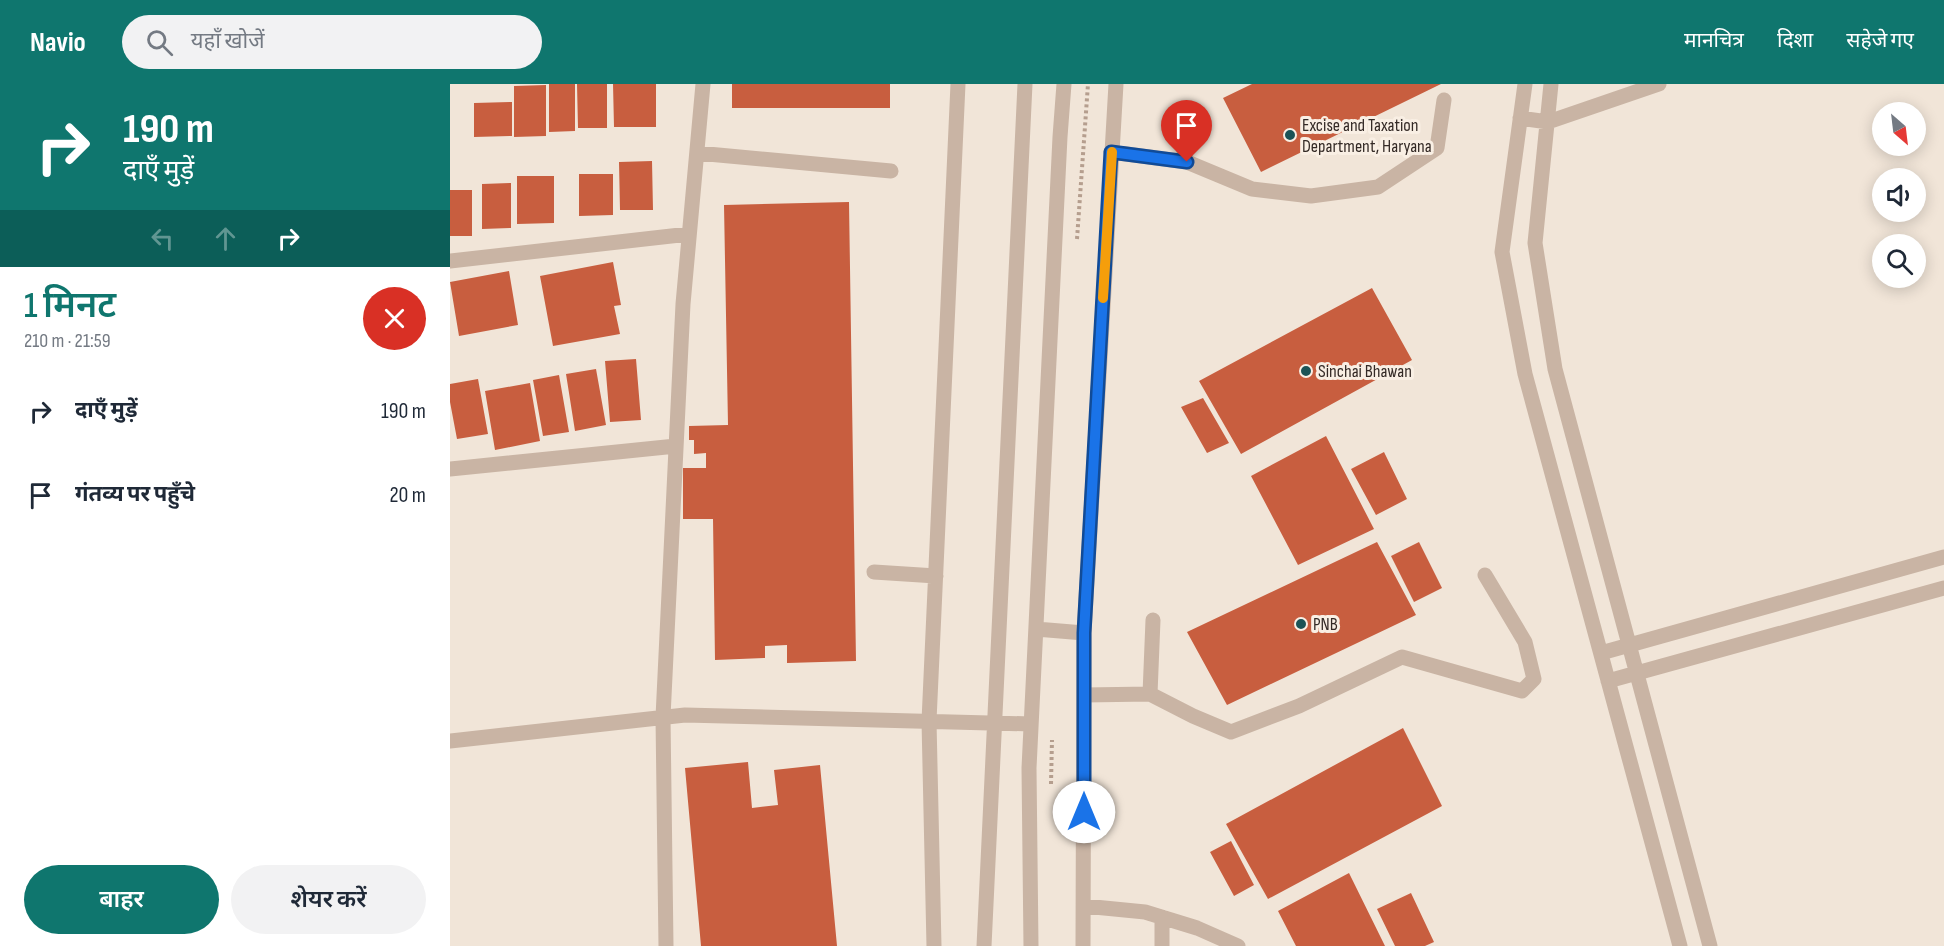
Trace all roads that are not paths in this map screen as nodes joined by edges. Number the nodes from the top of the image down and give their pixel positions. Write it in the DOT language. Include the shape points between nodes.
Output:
graph roads {
  1 [pos="704,84"];
  2 [pos="958,84"];
  3 [pos="1025,84"];
  4 [pos="1064,84"];
  5 [pos="1116,84"];
  6 [pos="1525,84"];
  7 [pos="1551,84"];
  8 [pos="1659,84"];
  9 [pos="1444,100"];
  10 [pos="1520,118"];
  11 [pos="1174,119"];
  12 [pos="1548,122"];
  13 [pos="1111,152"];
  14 [pos="697,153"];
  15 [pos="1187,162"];
  16 [pos="891,171"];
  17 [pos="689,234"];
  18 [pos="450,261"];
  19 [pos="676,446"];
  20 [pos="450,469"];
  21 [pos="1944,557"];
  22 [pos="874,572"];
  23 [pos="1485,575"];
  24 [pos="936,576"];
  25 [pos="1944,588"];
  26 [pos="1153,620"];
  27 [pos="1036,629"];
  28 [pos="1084,633"];
  29 [pos="1629,645"];
  30 [pos="1601,653"];
  31 [pos="1636,673"];
  32 [pos="1608,681"];
  33 [pos="1150,694"];
  34 [pos="1084,695"];
  35 [pos="663,717"];
  36 [pos="929,721"];
  37 [pos="993,723"];
  38 [pos="1031,724"];
  39 [pos="450,741"];
  40 [pos="1084,906"];
  41 [pos="1162,917"];
  42 [pos="666,946"];
  43 [pos="934,946"];
  44 [pos="984,946"];
  45 [pos="1031,946"];
  46 [pos="1083,946"];
  47 [pos="1162,946"];
  48 [pos="1238,946"];
  49 [pos="1680,946"];
  50 [pos="1710,946"];
  1 -- 14 [label="street"];
  2 -- 24 [label="street"];
  3 -- 37 [label="street"];
  4 -- 27 [label="street"];
  5 -- 13 [label="street"];
  6 -- 10 [label="street"];
  7 -- 12 [label="street"];
  8 -- 12 [label="street"];
  9 -- 15 [label="street" via="1437,148 1378,187 1311,196 1252,189"];
  10 -- 12 [label="street"];
  10 -- 30 [label="street" via="1502,252 1525,374"];
  11 -- 15 [label="street"];
  12 -- 29 [label="street" via="1535,243 1549,334"];
  13 -- 15 [label="street"];
  13 -- 28 [label="street"];
  14 -- 16 [label="street"];
  14 -- 17 [label="street"];
  17 -- 18 [label="street"];
  17 -- 19 [label="street"];
  19 -- 20 [label="street"];
  19 -- 35 [label="street"];
  21 -- 29 [label="street"];
  22 -- 24 [label="street"];
  23 -- 33 [label="street" via="1524,642 1534,679 1522,690 1402,657 1299,706 1231,732"];
  24 -- 36 [label="street"];
  25 -- 31 [label="street"];
  26 -- 33 [label="street"];
  27 -- 28 [label="street"];
  27 -- 38 [label="street"];
  28 -- 34 [label="street"];
  29 -- 30 [label="street"];
  29 -- 31 [label="street"];
  30 -- 32 [label="street"];
  31 -- 32 [label="street"];
  31 -- 50 [label="street"];
  32 -- 49 [label="street"];
  33 -- 34 [label="street"];
  34 -- 40 [label="street"];
  35 -- 36 [label="street"];
  35 -- 39 [label="street"];
  35 -- 42 [label="street"];
  36 -- 37 [label="street"];
  36 -- 43 [label="street"];
  37 -- 38 [label="street"];
  37 -- 44 [label="street"];
  38 -- 45 [label="street"];
  40 -- 41 [label="street"];
  40 -- 46 [label="street"];
  41 -- 47 [label="street"];
  41 -- 48 [label="street"];
}
